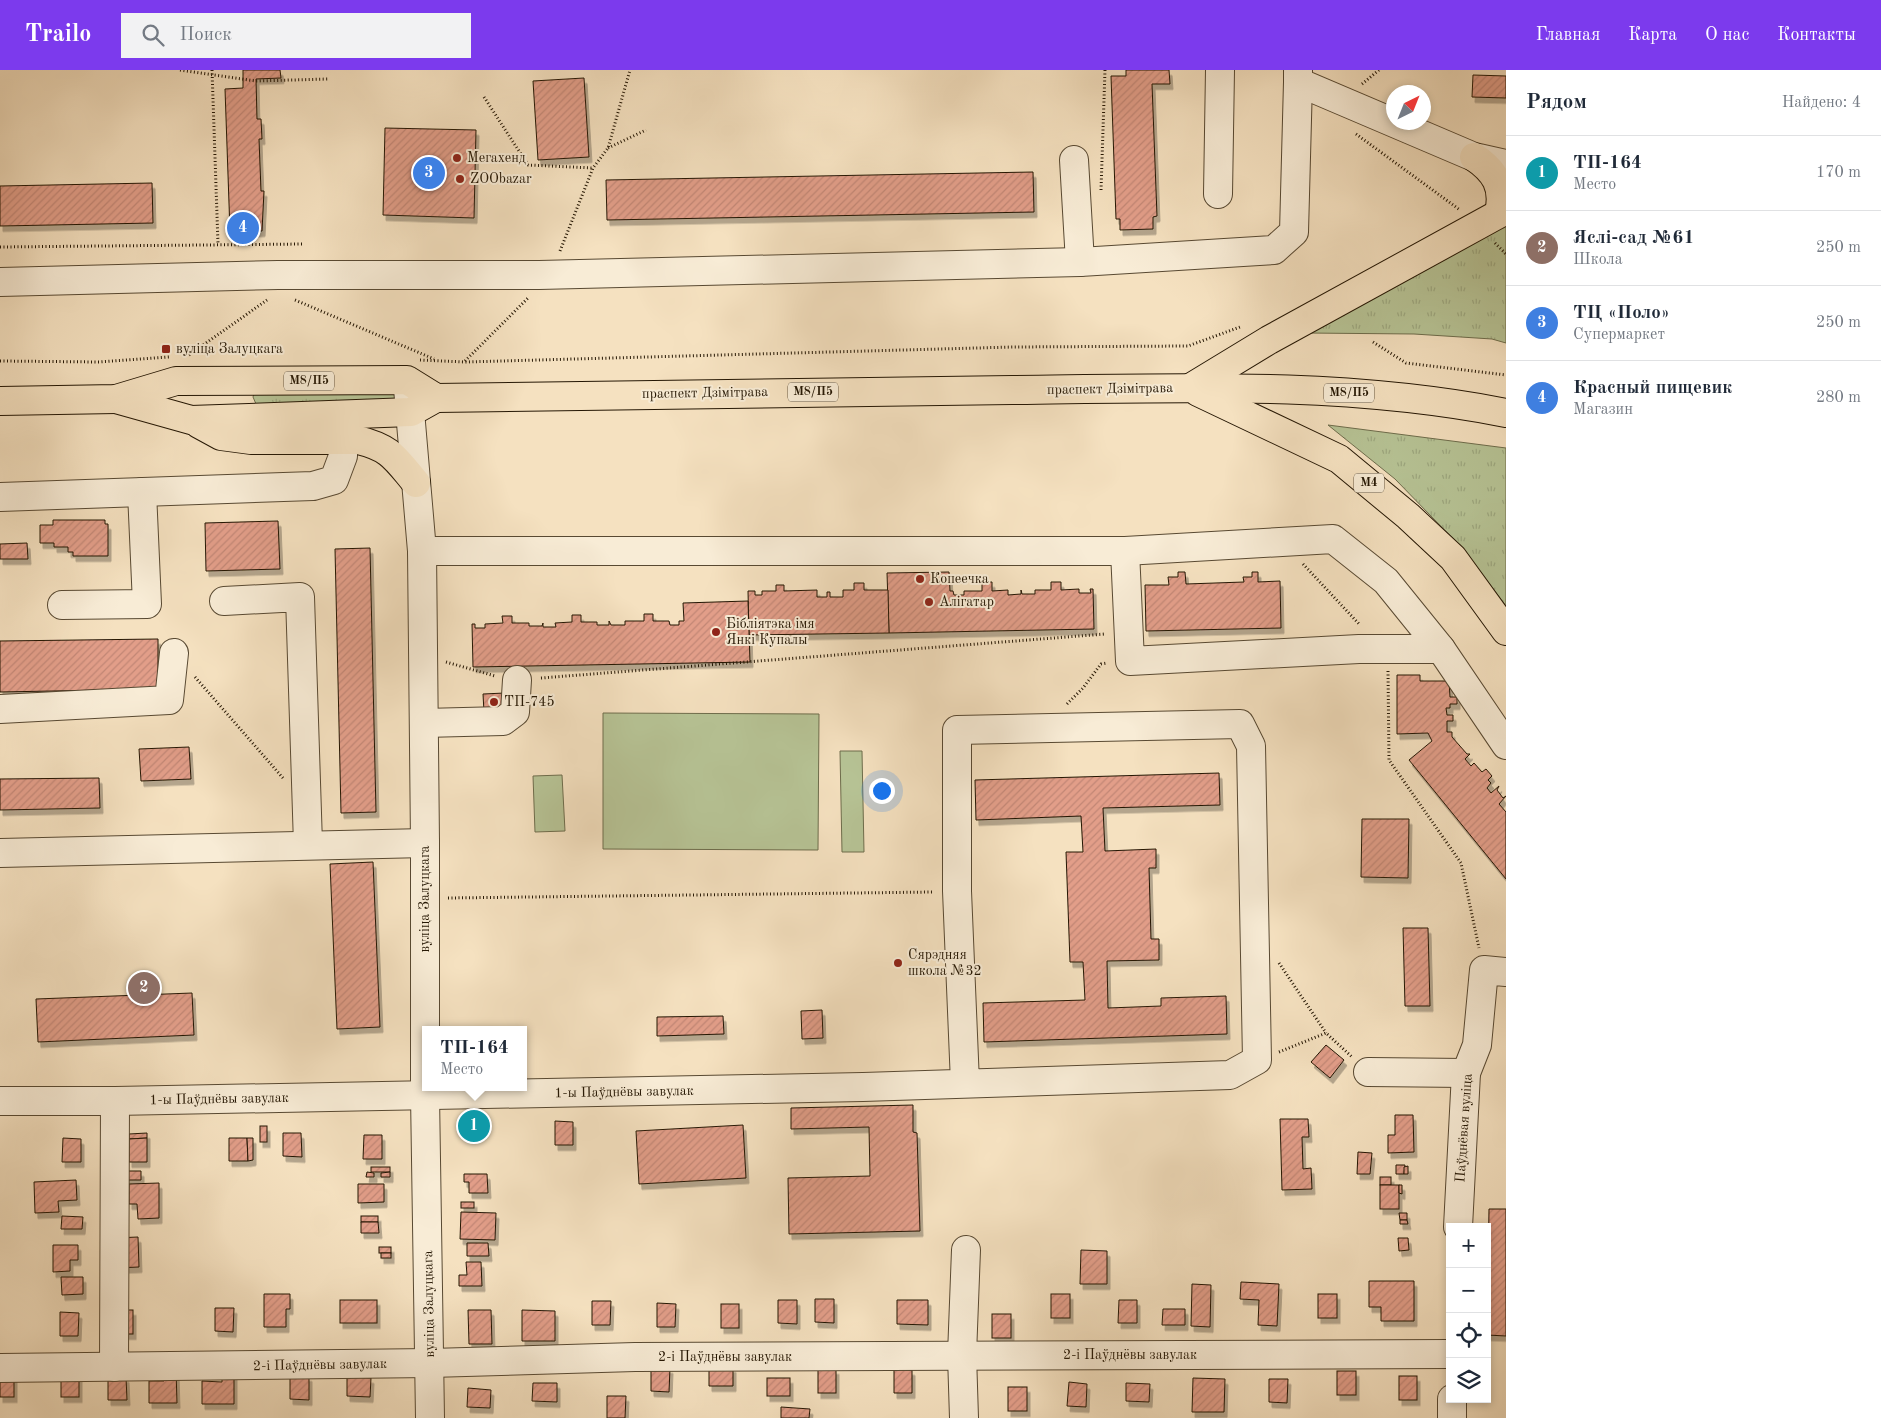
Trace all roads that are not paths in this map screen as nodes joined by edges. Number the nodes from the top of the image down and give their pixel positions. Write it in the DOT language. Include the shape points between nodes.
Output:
graph roads {
  1 [pos="1220,70"];
  2 [pos="1298,76"];
  3 [pos="1474,157"];
  4 [pos="1074,160"];
  5 [pos="1506,164"];
  6 [pos="1218,194"];
  7 [pos="1484,216"];
  8 [pos="1080,262"];
  9 [pos="0,282"];
  10 [pos="412,370"];
  11 [pos="1190,388"];
  12 [pos="436,398"];
  13 [pos="116,400"];
  14 [pos="0,401"];
  15 [pos="411,412"];
  16 [pos="1506,413"];
  17 [pos="191,420"];
  18 [pos="342,440"];
  19 [pos="416,483"];
  20 [pos="142,492"];
  21 [pos="0,497"];
  22 [pos="1125,550"];
  23 [pos="422,551"];
  24 [pos="224,600"];
  25 [pos="62,605"];
  26 [pos="1506,630"];
  27 [pos="1441,649"];
  28 [pos="174,654"];
  29 [pos="517,680"];
  30 [pos="0,709"];
  31 [pos="424,723"];
  32 [pos="1506,745"];
  33 [pos="425,843"];
  34 [pos="308,844"];
  35 [pos="0,853"];
  36 [pos="1495,971"];
  37 [pos="425,1026"];
  38 [pos="1368,1072"];
  39 [pos="1466,1073"];
  40 [pos="965,1083"];
  41 [pos="425,1091"];
  42 [pos="425,1095"];
  43 [pos="0,1100"];
  44 [pos="115,1101"];
  45 [pos="1458,1223"];
  46 [pos="966,1250"];
  47 [pos="1446,1354"];
  48 [pos="962,1355"];
  49 [pos="431,1364"];
  50 [pos="114,1367"];
  51 [pos="0,1368"];
  52 [pos="1452,1403"];
  53 [pos="430,1418"];
  54 [pos="964,1418"];
  55 [pos="1452,1418"];
  1 -- 6 [label="street"];
  2 -- 3 [label="street"];
  2 -- 8 [label="street" via="1294,232 1274,250"];
  3 -- 5 [label="street"];
  3 -- 7 [label="main road" via="1487,165 1499,182 1501,192"];
  4 -- 8 [label="street"];
  7 -- 11 [label="main road"];
  8 -- 9 [label="street" via="551,274 278,284"];
  10 -- 12 [label="main road"];
  10 -- 13 [label="main road, М8/П5" via="176,381"];
  10 -- 15 [label="street, вуліца Залуцкага"];
  11 -- 12 [label="main road, праспект Дзімітрава / М8/П5"];
  11 -- 16 [label="main road, праспект Дзімітрава / М8/П5" via="1334,392 1448,402"];
  11 -- 26 [label="main road, М4" via="1339,459 1453,558"];
  12 -- 15 [label="main road"];
  13 -- 14 [label="main road, М8/П5"];
  13 -- 17 [label="main road"];
  15 -- 17 [label="main road"];
  15 -- 19 [label="street, вуліца Залуцкага"];
  17 -- 18 [label="main road" via="221,436 251,440"];
  18 -- 19 [label="main road" via="358,440 390,452"];
  18 -- 20 [label="street" via="343,456 334,480 313,486"];
  19 -- 23 [label="street, вуліца Залуцкага"];
  20 -- 21 [label="street"];
  20 -- 25 [label="street" via="147,604"];
  22 -- 23 [label="street"];
  22 -- 27 [label="street" via="1333,539 1386,581"];
  22 -- 27 [label="street" via="1130,661 1360,649"];
  23 -- 31 [label="street, вуліца Залуцкага"];
  24 -- 34 [label="street" via="300,597"];
  27 -- 32 [label="street"];
  28 -- 30 [label="street" via="169,700"];
  29 -- 31 [label="street" via="516,712 503,721"];
  31 -- 33 [label="street, вуліца Залуцкага"];
  33 -- 34 [label="street"];
  33 -- 37 [label="street, вуліца Залуцкага"];
  34 -- 35 [label="street"];
  36 -- 39 [label="street, Паўднёвая вуліца" via="1477,1045"];
  38 -- 39 [label="street"];
  39 -- 45 [label="street, Паўднёвая вуліца"];
  40 -- 40 [label="street, 1-ы Паўднёвы завулак" via="957,891 957,730 1240,724 1251,746 1257,1060 1230,1075"];
  40 -- 42 [label="street, 1-ы Паўднёвы завулак"];
  41 -- 42 [label="street, вуліца Залуцкага"];
  42 -- 44 [label="street, 1-ы Паўднёвы завулак"];
  42 -- 49 [label="street, вуліца Залуцкага"];
  43 -- 44 [label="street, 1-ы Паўднёвы завулак"];
  44 -- 50 [label="street"];
  46 -- 48 [label="street"];
  47 -- 48 [label="street, 2-і Паўднёвы завулак"];
  48 -- 49 [label="street, 2-і Паўднёвы завулак" via="635,1357"];
  48 -- 54 [label="street"];
  49 -- 50 [label="street, 2-і Паўднёвы завулак"];
  49 -- 53 [label="street, вуліца Залуцкага"];
  50 -- 51 [label="street, 2-і Паўднёвы завулак"];
  52 -- 55 [label="street"];
}
